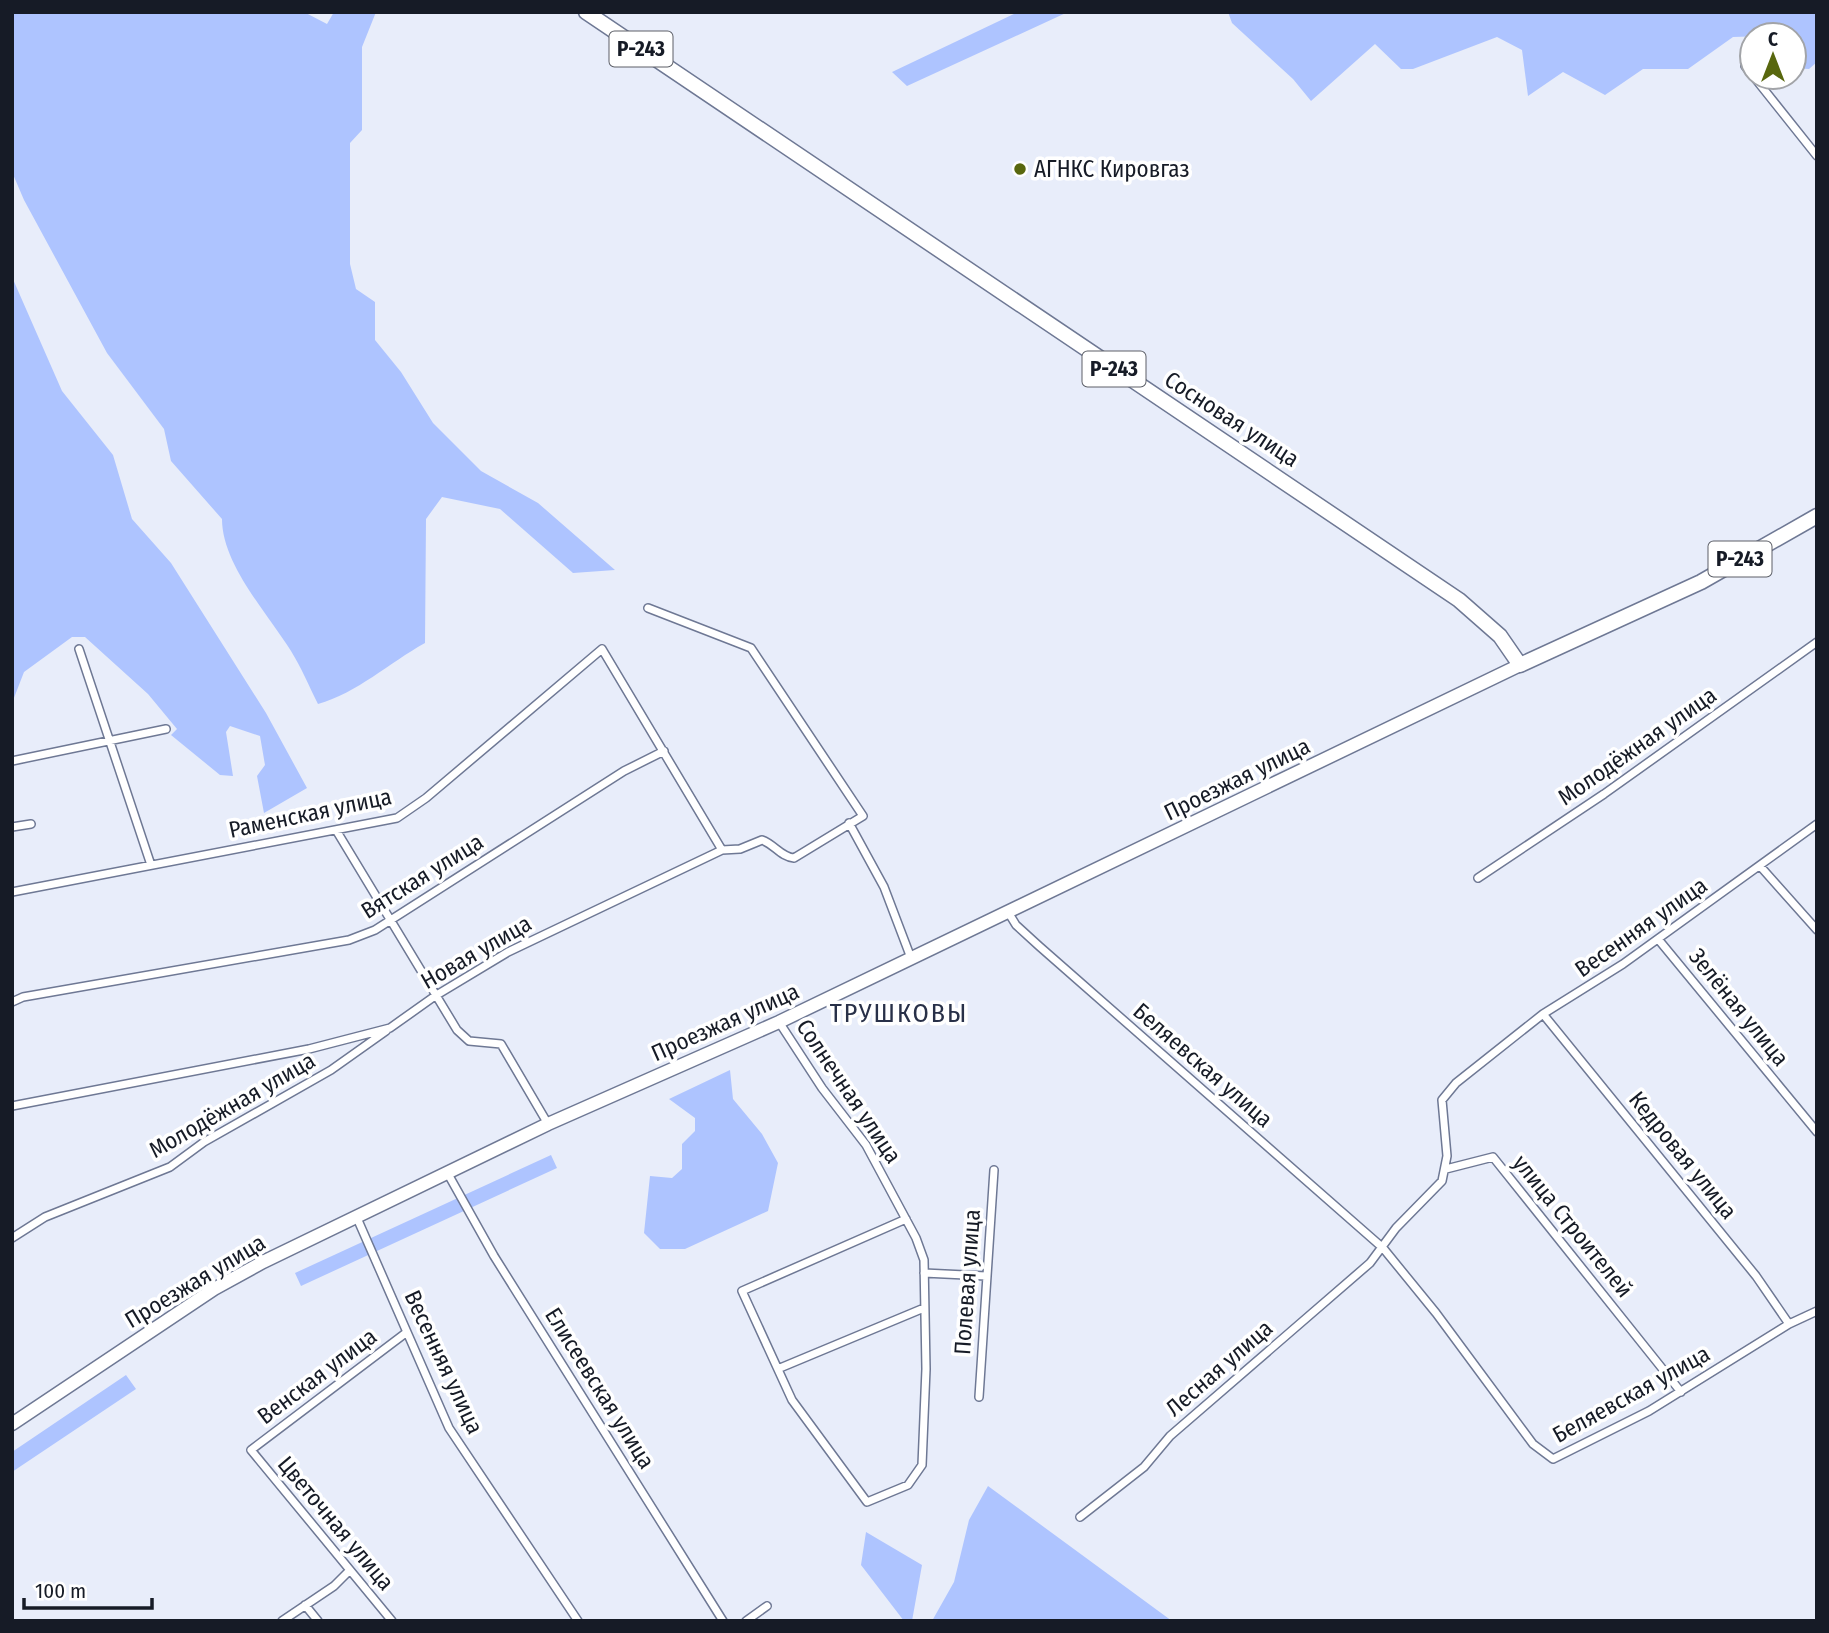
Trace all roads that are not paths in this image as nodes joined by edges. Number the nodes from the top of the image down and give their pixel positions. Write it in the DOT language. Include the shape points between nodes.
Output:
graph roads {
  1 [pos="586,12"];
  2 [pos="1765,91"];
  3 [pos="1817,156"];
  4 [pos="1817,516"];
  5 [pos="648,608"];
  6 [pos="1817,642"];
  7 [pos="79,649"];
  8 [pos="1520,664"];
  9 [pos="166,729"];
  10 [pos="107,739"];
  11 [pos="664,751"];
  12 [pos="12,761"];
  13 [pos="849,823"];
  14 [pos="31,824"];
  15 [pos="1817,824"];
  16 [pos="12,827"];
  17 [pos="336,830"];
  18 [pos="722,850"];
  19 [pos="151,865"];
  20 [pos="1760,866"];
  21 [pos="1478,878"];
  22 [pos="12,892"];
  23 [pos="1008,912"];
  24 [pos="392,920"];
  25 [pos="1817,930"];
  26 [pos="1658,939"];
  27 [pos="911,958"];
  28 [pos="435,996"];
  29 [pos="12,1002"];
  30 [pos="1543,1014"];
  31 [pos="779,1021"];
  32 [pos="390,1028"];
  33 [pos="12,1106"];
  34 [pos="548,1124"];
  35 [pos="1817,1132"];
  36 [pos="1446,1169"];
  37 [pos="994,1170"];
  38 [pos="448,1174"];
  39 [pos="357,1218"];
  40 [pos="906,1219"];
  41 [pos="12,1238"];
  42 [pos="1380,1245"];
  43 [pos="923,1273"];
  44 [pos="986,1276"];
  45 [pos="924,1308"];
  46 [pos="1817,1311"];
  47 [pos="1789,1324"];
  48 [pos="407,1332"];
  49 [pos="780,1368"];
  50 [pos="1681,1392"];
  51 [pos="979,1398"];
  52 [pos="12,1424"];
  53 [pos="251,1450"];
  54 [pos="1080,1517"];
  55 [pos="350,1570"];
  56 [pos="305,1605"];
  57 [pos="766,1606"];
  58 [pos="282,1621"];
  59 [pos="318,1621"];
  60 [pos="392,1621"];
  61 [pos="578,1621"];
  62 [pos="723,1621"];
  63 [pos="746,1621"];
  1 -- 8 [label="highway, Сосновая улица / Р-243" via="1459,600 1498,634"];
  2 -- 3 [label="street"];
  4 -- 8 [label="highway, Р-243" via="1702,582"];
  5 -- 13 [label="street" via="751,648 863,816"];
  6 -- 21 [label="street, Молодёжная улица"];
  7 -- 10 [label="street"];
  8 -- 23 [label="main road, Проезжая улица"];
  9 -- 10 [label="street"];
  10 -- 12 [label="street"];
  10 -- 19 [label="street"];
  11 -- 17 [label="street, Раменская улица" via="602,649 397,818"];
  11 -- 18 [label="street"];
  11 -- 24 [label="street, Вятская улица" via="624,771"];
  13 -- 18 [label="street, Новая улица" via="794,858 762,840"];
  13 -- 27 [label="street" via="884,887"];
  14 -- 16 [label="street"];
  15 -- 20 [label="street, Весенняя улица"];
  17 -- 19 [label="street, Раменская улица"];
  17 -- 24 [label="street"];
  18 -- 28 [label="street, Новая улица" via="508,952"];
  19 -- 22 [label="street, Раменская улица"];
  20 -- 25 [label="street"];
  20 -- 26 [label="street, Весенняя улица"];
  23 -- 27 [label="main road, Проезжая улица"];
  23 -- 42 [label="street, Беляевская улица" via="1032,940"];
  24 -- 28 [label="street"];
  24 -- 29 [label="street, Вятская улица" via="349,940"];
  26 -- 30 [label="street, Весенняя улица"];
  26 -- 35 [label="street, Зелёная улица"];
  27 -- 31 [label="main road, Проезжая улица"];
  28 -- 32 [label="street, Новая улица"];
  28 -- 34 [label="street" via="462,1038 501,1044"];
  30 -- 36 [label="street, Весенняя улица" via="1455,1083 1442,1100"];
  30 -- 47 [label="street, Кедровая улица" via="1756,1276"];
  31 -- 34 [label="main road, Проезжая улица"];
  31 -- 40 [label="street, Солнечная улица" via="822,1088 866,1144"];
  32 -- 33 [label="street, Новая улица" via="309,1049"];
  32 -- 41 [label="street, Молодёжная улица" via="331,1070 204,1142 170,1167 45,1217"];
  34 -- 38 [label="main road, Проезжая улица"];
  36 -- 42 [label="street, Лесная улица" via="1436,1191"];
  36 -- 50 [label="street, улица Строителей" via="1493,1157"];
  37 -- 44 [label="street, Полевая улица"];
  38 -- 39 [label="main road, Проезжая улица"];
  38 -- 62 [label="street, Елисеевская улица" via="494,1256"];
  39 -- 48 [label="street, Весенняя улица"];
  39 -- 52 [label="main road, Проезжая улица" via="214,1289"];
  40 -- 43 [label="street, Солнечная улица" via="924,1260"];
  40 -- 49 [label="street, Солнечная улица" via="742,1291"];
  42 -- 50 [label="street, Беляевская улица" via="1533,1444 1553,1459"];
  42 -- 54 [label="street, Лесная улица" via="1370,1264 1170,1436 1144,1467"];
  43 -- 44 [label="street"];
  43 -- 45 [label="street, Солнечная улица"];
  44 -- 51 [label="street, Полевая улица"];
  45 -- 49 [label="street"];
  45 -- 49 [label="street, Солнечная улица" via="922,1465 908,1485 867,1502 792,1400"];
  46 -- 47 [label="street, Беляевская улица"];
  47 -- 50 [label="street, Беляевская улица"];
  48 -- 53 [label="street, Венская улица"];
  48 -- 61 [label="street, Весенняя улица" via="449,1428"];
  53 -- 55 [label="street, Цветочная улица"];
  55 -- 56 [label="street"];
  55 -- 60 [label="street, Цветочная улица"];
  56 -- 58 [label="street"];
  56 -- 59 [label="street"];
  57 -- 63 [label="street"];
}
